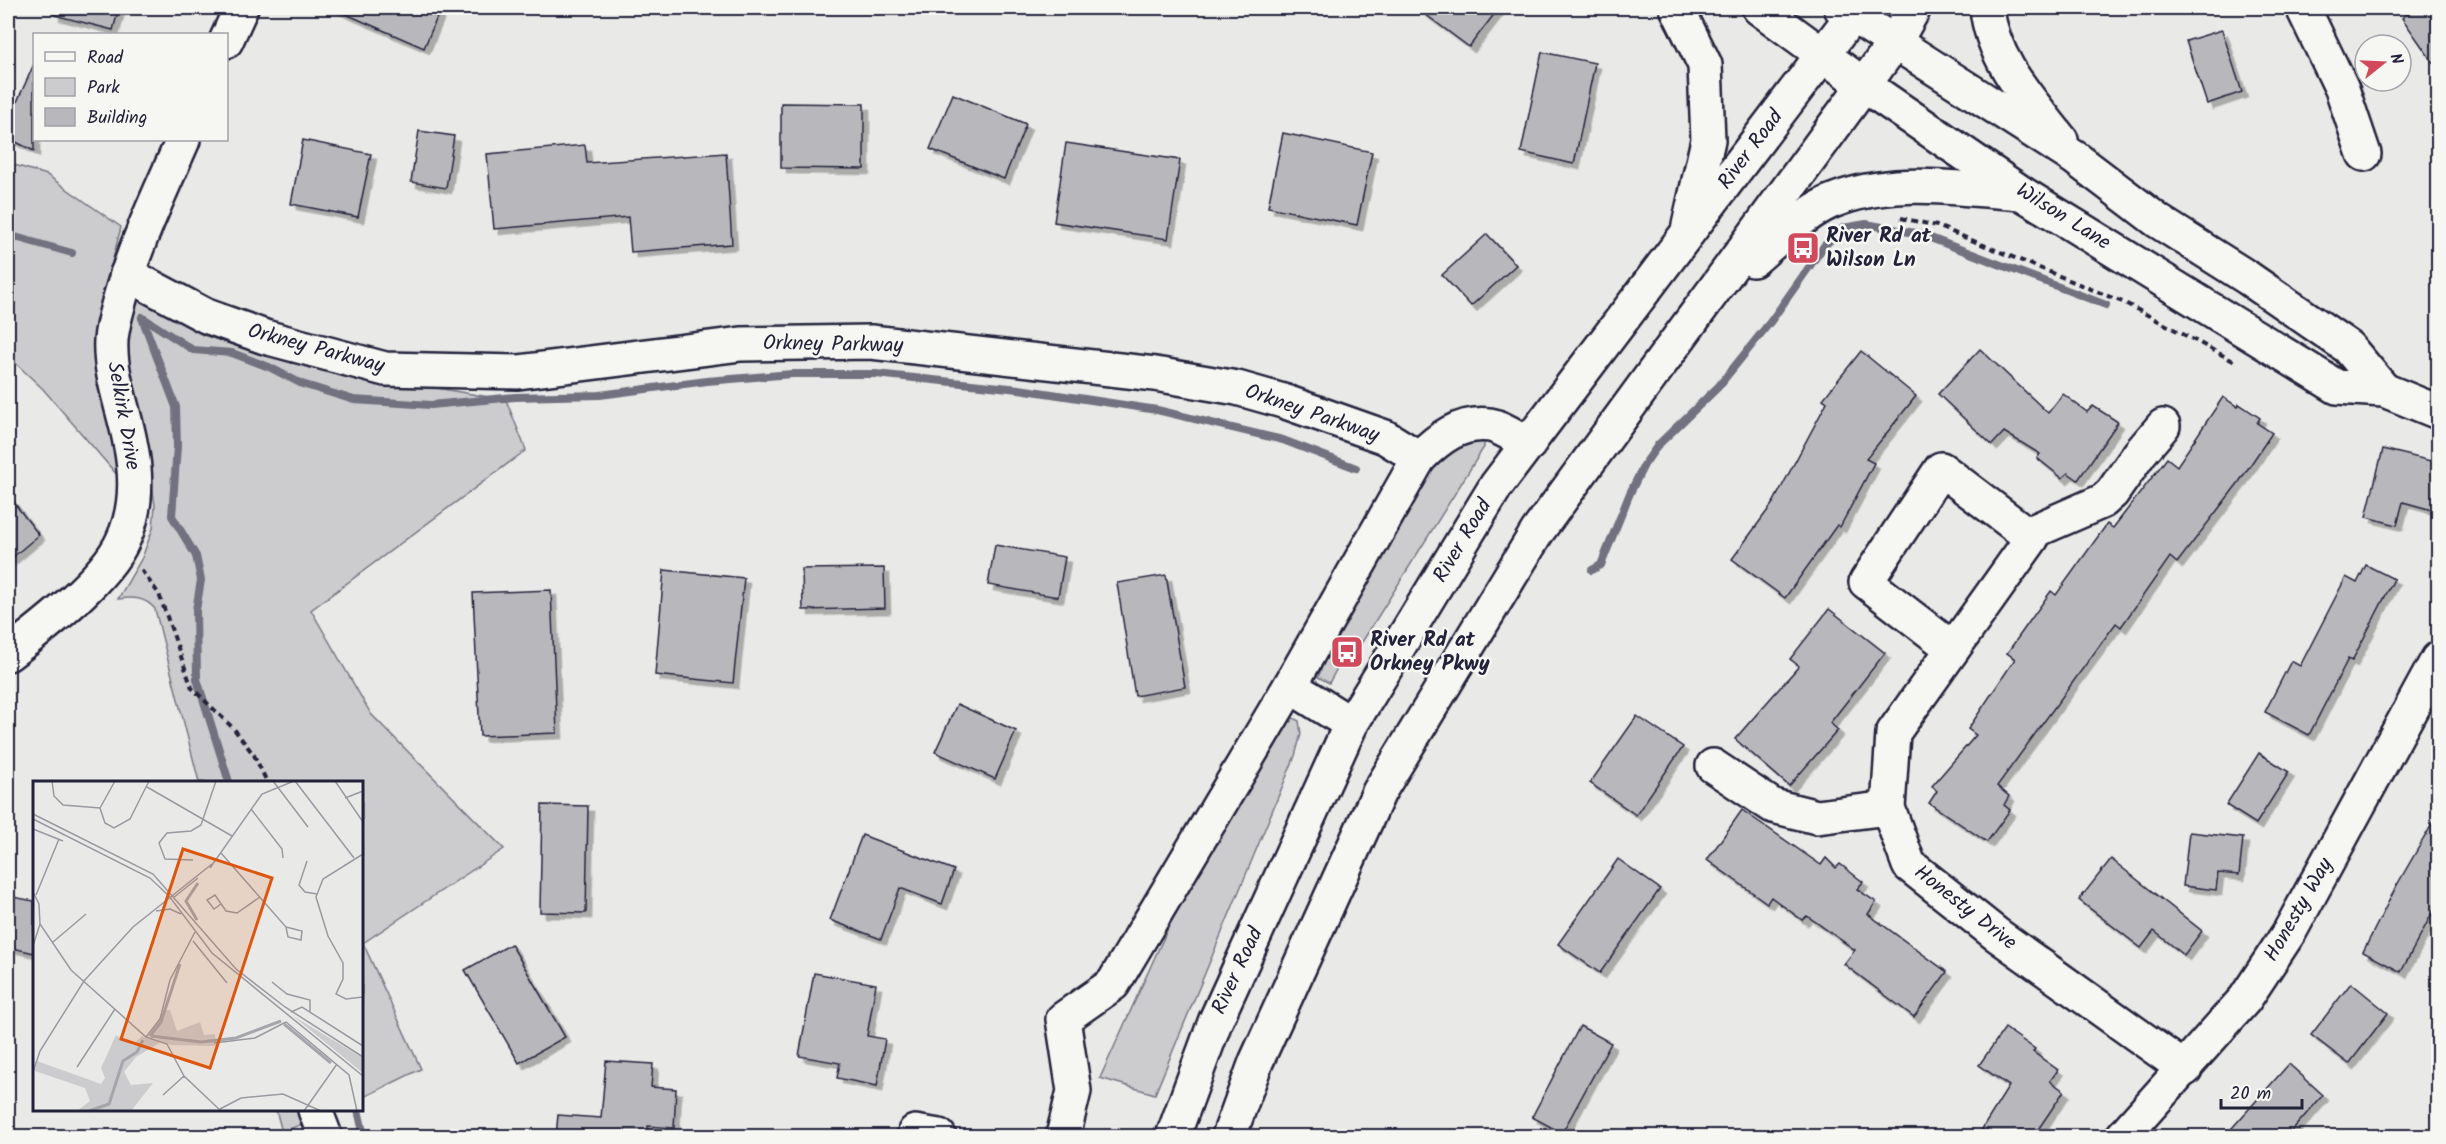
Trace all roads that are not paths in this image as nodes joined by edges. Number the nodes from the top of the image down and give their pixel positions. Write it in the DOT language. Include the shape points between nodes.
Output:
graph roads {
  1 [pos="241,8"];
  2 [pos="1677,8"];
  3 [pos="1759,8"];
  4 [pos="1914,8"];
  5 [pos="1987,8"];
  6 [pos="2303,8"];
  7 [pos="1851,10"];
  8 [pos="228,37"];
  9 [pos="1895,42"];
  10 [pos="1823,54"];
  11 [pos="1864,85"];
  12 [pos="183,141"];
  13 [pos="2364,154"];
  14 [pos="2075,158"];
  15 [pos="2023,194"];
  16 [pos="1687,236"];
  17 [pos="127,274"];
  18 [pos="1713,294"];
  19 [pos="2384,390"];
  20 [pos="2439,412"];
  21 [pos="2163,426"];
  22 [pos="1528,444"];
  23 [pos="1419,458"];
  24 [pos="2027,534"];
  25 [pos="1953,649"];
  26 [pos="8,654"];
  27 [pos="2439,659"];
  28 [pos="1290,686"];
  29 [pos="1351,724"];
  30 [pos="1713,766"];
  31 [pos="1888,808"];
  32 [pos="2185,1069"];
  33 [pos="315,1111"];
  34 [pos="325,1137"];
  35 [pos="1063,1137"];
  36 [pos="1173,1137"];
  37 [pos="1229,1137"];
  38 [pos="2123,1137"];
  1 -- 8 [label="main road"];
  2 -- 16 [label="main road" via="1705,65 1708,140"];
  3 -- 10 [label="main road, Wilson Lane"];
  4 -- 9 [label="main road"];
  5 -- 14 [label="main road" via="1988,22 2005,65"];
  6 -- 13 [label="main road" via="2342,89"];
  7 -- 9 [label="main road, Wilson Lane"];
  7 -- 10 [label="main road, River Road"];
  9 -- 11 [label="main road"];
  9 -- 14 [label="main road, Wilson Lane"];
  10 -- 11 [label="main road, Wilson Lane"];
  10 -- 16 [label="main road, River Road"];
  11 -- 15 [label="main road, Wilson Lane"];
  11 -- 18 [label="main road"];
  12 -- 17 [label="main road, Selkirk Drive"];
  14 -- 19 [label="main road, Wilson Lane" via="2158,221 2348,347"];
  15 -- 18 [label="main road" via="1900,185 1851,195 1828,203 1786,232"];
  15 -- 19 [label="main road, Wilson Lane" via="2337,387"];
  16 -- 22 [label="main road, River Road"];
  17 -- 23 [label="main road, Orkney Parkway" via="206,316 265,337 386,369 518,372 741,344 871,342 1155,374 1237,388 1385,437"];
  17 -- 26 [label="main road, Selkirk Drive" via="111,340 131,444 133,511 123,542 104,568 64,609"];
  18 -- 37 [label="main road" via="1537,532 1379,792 1256,1062"];
  19 -- 20 [label="main road, Wilson Lane"];
  21 -- 24 [label="main road" via="2103,501"];
  22 -- 23 [label="main road" via="1491,426 1473,425 1453,431"];
  22 -- 29 [label="main road, River Road" via="1496,486"];
  23 -- 28 [label="main road"];
  24 -- 25 [label="main road, Honesty Drive" via="2032,538"];
  24 -- 25 [label="main road" via="1941,469 1866,582"];
  25 -- 31 [label="main road, Honesty Drive" via="1893,734"];
  27 -- 32 [label="main road, Honesty Way" via="2290,931 2245,999"];
  28 -- 29 [label="main road"];
  28 -- 35 [label="main road" via="1113,984 1063,1019 1074,1091"];
  29 -- 36 [label="main road, River Road" via="1215,1022"];
  30 -- 31 [label="main road" via="1773,806 1817,817"];
  31 -- 32 [label="main road, Honesty Drive" via="1908,865 1996,934"];
  32 -- 38 [label="main road, Honesty Way"];
  33 -- 34 [label="main road"];
}
